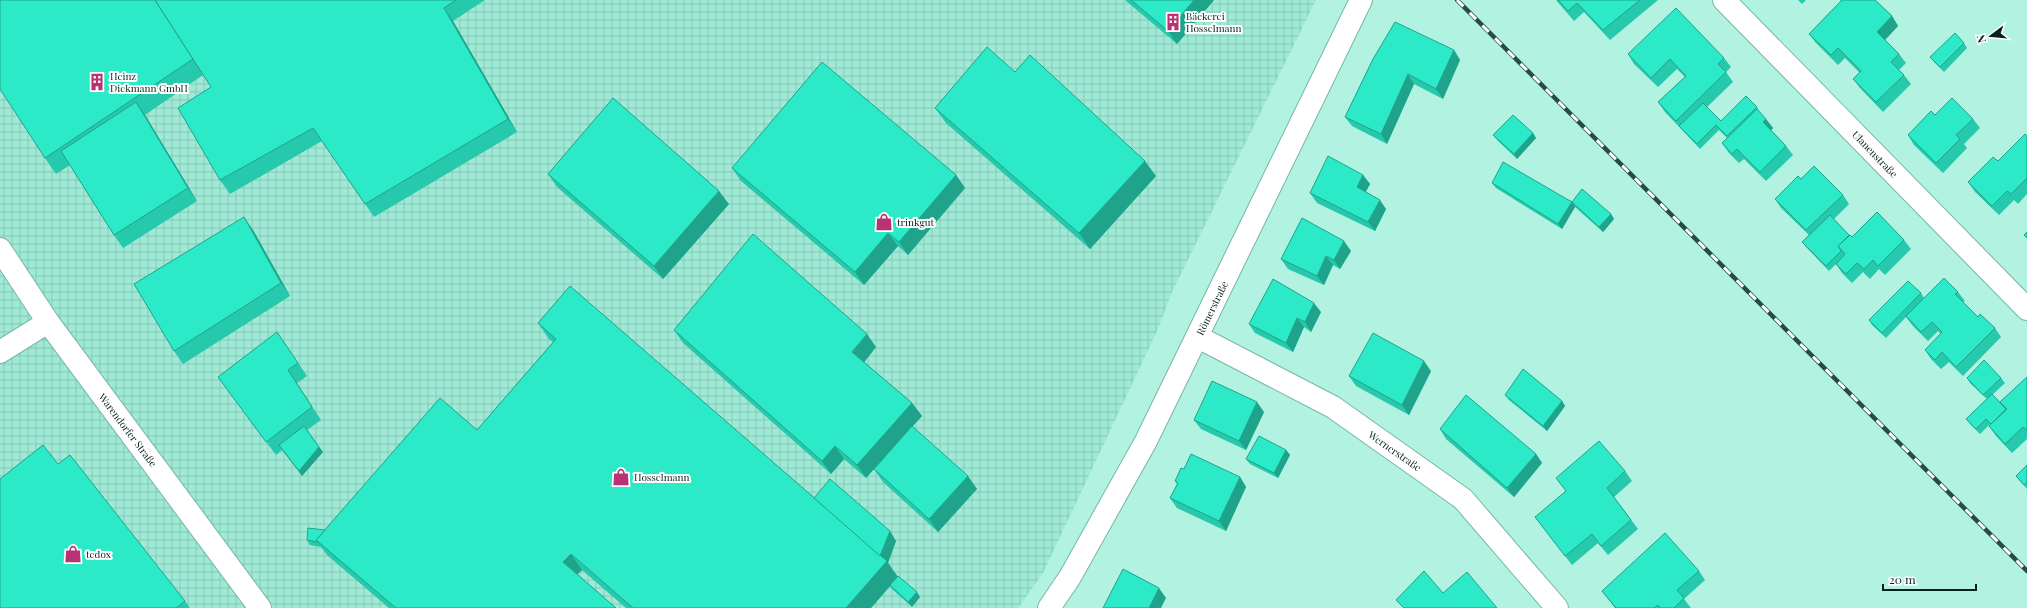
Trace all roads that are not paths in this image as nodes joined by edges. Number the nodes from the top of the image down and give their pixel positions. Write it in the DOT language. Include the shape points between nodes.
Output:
graph roads {
  1 [pos="1361,0"];
  2 [pos="1724,0"];
  3 [pos="0,249"];
  4 [pos="2027,309"];
  5 [pos="48,322"];
  6 [pos="1198,337"];
  7 [pos="0,352"];
  8 [pos="260,608"];
  9 [pos="1049,608"];
  10 [pos="1557,608"];
  1 -- 6 [label="street, Römerstraße"];
  2 -- 4 [label="street, Ulanenstraße"];
  3 -- 5 [label="street, Warendorfer Straße"];
  5 -- 7 [label="street"];
  5 -- 8 [label="street, Warendorfer Straße"];
  6 -- 9 [label="street, Römerstraße" via="1125,480 1070,577"];
  6 -- 10 [label="street, Wernerstraße" via="1333,407 1463,499"];
}
